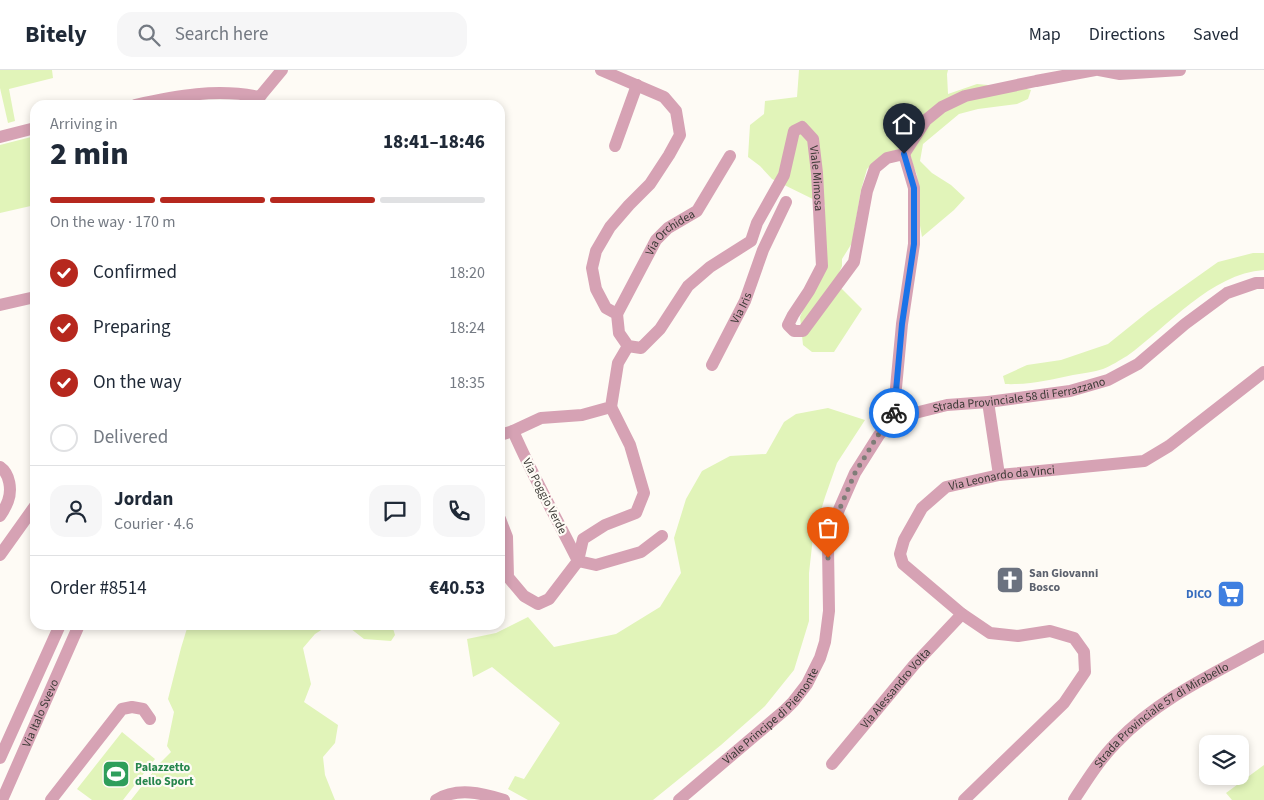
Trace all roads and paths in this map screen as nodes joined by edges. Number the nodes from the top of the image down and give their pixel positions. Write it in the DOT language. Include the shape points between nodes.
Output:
graph roads {
  1 [pos="282,70"];
  2 [pos="601,70"];
  3 [pos="1097,70"];
  4 [pos="1180,70"];
  5 [pos="637,85"];
  6 [pos="223,94"];
  7 [pos="156,100"];
  8 [pos="211,100"];
  9 [pos="254,100"];
  10 [pos="257,100"];
  11 [pos="30,129"];
  12 [pos="0,137"];
  13 [pos="615,146"];
  14 [pos="904,154"];
  15 [pos="730,156"];
  16 [pos="786,202"];
  17 [pos="751,241"];
  18 [pos="763,250"];
  19 [pos="1264,282"];
  20 [pos="30,298"];
  21 [pos="0,305"];
  22 [pos="616,314"];
  23 [pos="628,346"];
  24 [pos="712,365"];
  25 [pos="1264,372"];
  26 [pos="988,402"];
  27 [pos="611,407"];
  28 [pos="895,418"];
  29 [pos="513,431"];
  30 [pos="505,433"];
  31 [pos="0,467"];
  32 [pos="999,475"];
  33 [pos="30,513"];
  34 [pos="0,516"];
  35 [pos="505,532"];
  36 [pos="662,536"];
  37 [pos="0,554"];
  38 [pos="578,561"];
  39 [pos="962,614"];
  40 [pos="58,630"];
  41 [pos="77,630"];
  42 [pos="1264,646"];
  43 [pos="23,706"];
  44 [pos="40,715"];
  45 [pos="150,719"];
  46 [pos="0,758"];
  47 [pos="832,764"];
  48 [pos="2,800"];
  49 [pos="51,800"];
  50 [pos="436,800"];
  51 [pos="504,800"];
  52 [pos="679,800"];
  53 [pos="964,800"];
  54 [pos="1074,800"];
  1 -- 10 [label="street"];
  2 -- 5 [label="street"];
  3 -- 4 [label="street" via="1120,74"];
  3 -- 14 [label="street" via="965,96 942,107 926,120"];
  5 -- 13 [label="street"];
  5 -- 22 [label="street" via="664,97 676,111 680,135 650,184 610,227 596,251 592,268 596,289 606,308"];
  6 -- 7 [label="street" via="198,93"];
  6 -- 8 [label="street"];
  6 -- 9 [label="street" via="241,94"];
  11 -- 12 [label="street"];
  14 -- 17 [label="street, Viale Mimosa" via="886,158 875,168 867,191 854,262 803,330 794,331 788,324 822,266 813,139 802,127 794,131 784,174 757,223"];
  14 -- 28 [label="street" via="914,188 914,244 902,324"];
  15 -- 22 [label="street, Via Orchidea" via="697,212 668,228 656,240"];
  16 -- 18 [label="street, Via Iris"];
  17 -- 18 [label="street"];
  17 -- 23 [label="street" via="688,286 660,329 641,348"];
  18 -- 24 [label="street, Via Iris" via="745,301"];
  19 -- 26 [label="street, Strada Provinciale 58 di Ferrazzano" via="1226,293 1138,364 1108,380 1070,391"];
  20 -- 21 [label="street"];
  22 -- 23 [label="street" via="619,333"];
  23 -- 27 [label="street" via="618,363"];
  25 -- 32 [label="street, Via Leonardo da Vinci" via="1144,461"];
  26 -- 28 [label="street, Strada Provinciale 58 di Ferrazzano" via="947,405"];
  26 -- 32 [label="street"];
  27 -- 29 [label="street" via="582,415 540,418"];
  27 -- 38 [label="street, Via Poggio Verde" via="630,445 644,493 636,513 605,525 583,539"];
  28 -- 52 [label="street, Viale Principe di Piemonte" via="878,435 855,473 834,522 828,548 829,611 825,642 813,673 801,693 784,710"];
  29 -- 30 [label="street"];
  29 -- 38 [label="street, Via Poggio Verde"];
  31 -- 34 [label="street" via="10,484 9,500"];
  32 -- 39 [label="street, Via Leonardo da Vinci" via="946,487 922,508 900,554 903,564"];
  33 -- 37 [label="street"];
  35 -- 38 [label="street, Via Poggio Verde" via="508,577 524,596 538,604 549,599"];
  36 -- 38 [label="street" via="641,552 596,565"];
  39 -- 47 [label="street, Via Alessandro Volta" via="914,665"];
  39 -- 53 [label="street, Via Leonardo da Vinci" via="990,633 1018,636 1050,631 1074,638 1084,652 1085,672 1064,703"];
  40 -- 43 [label="street, Via Italo Svevo"];
  41 -- 44 [label="street, Via Italo Svevo"];
  42 -- 54 [label="street, Strada Provinciale 57 di Mirabello" via="1150,712 1104,756"];
  43 -- 44 [label="street"];
  43 -- 46 [label="street, Via Italo Svevo"];
  44 -- 48 [label="street, Via Italo Svevo"];
  45 -- 49 [label="street" via="143,709 132,706 122,709"];
  50 -- 51 [label="street" via="444,795 464,792 482,793"];
}
